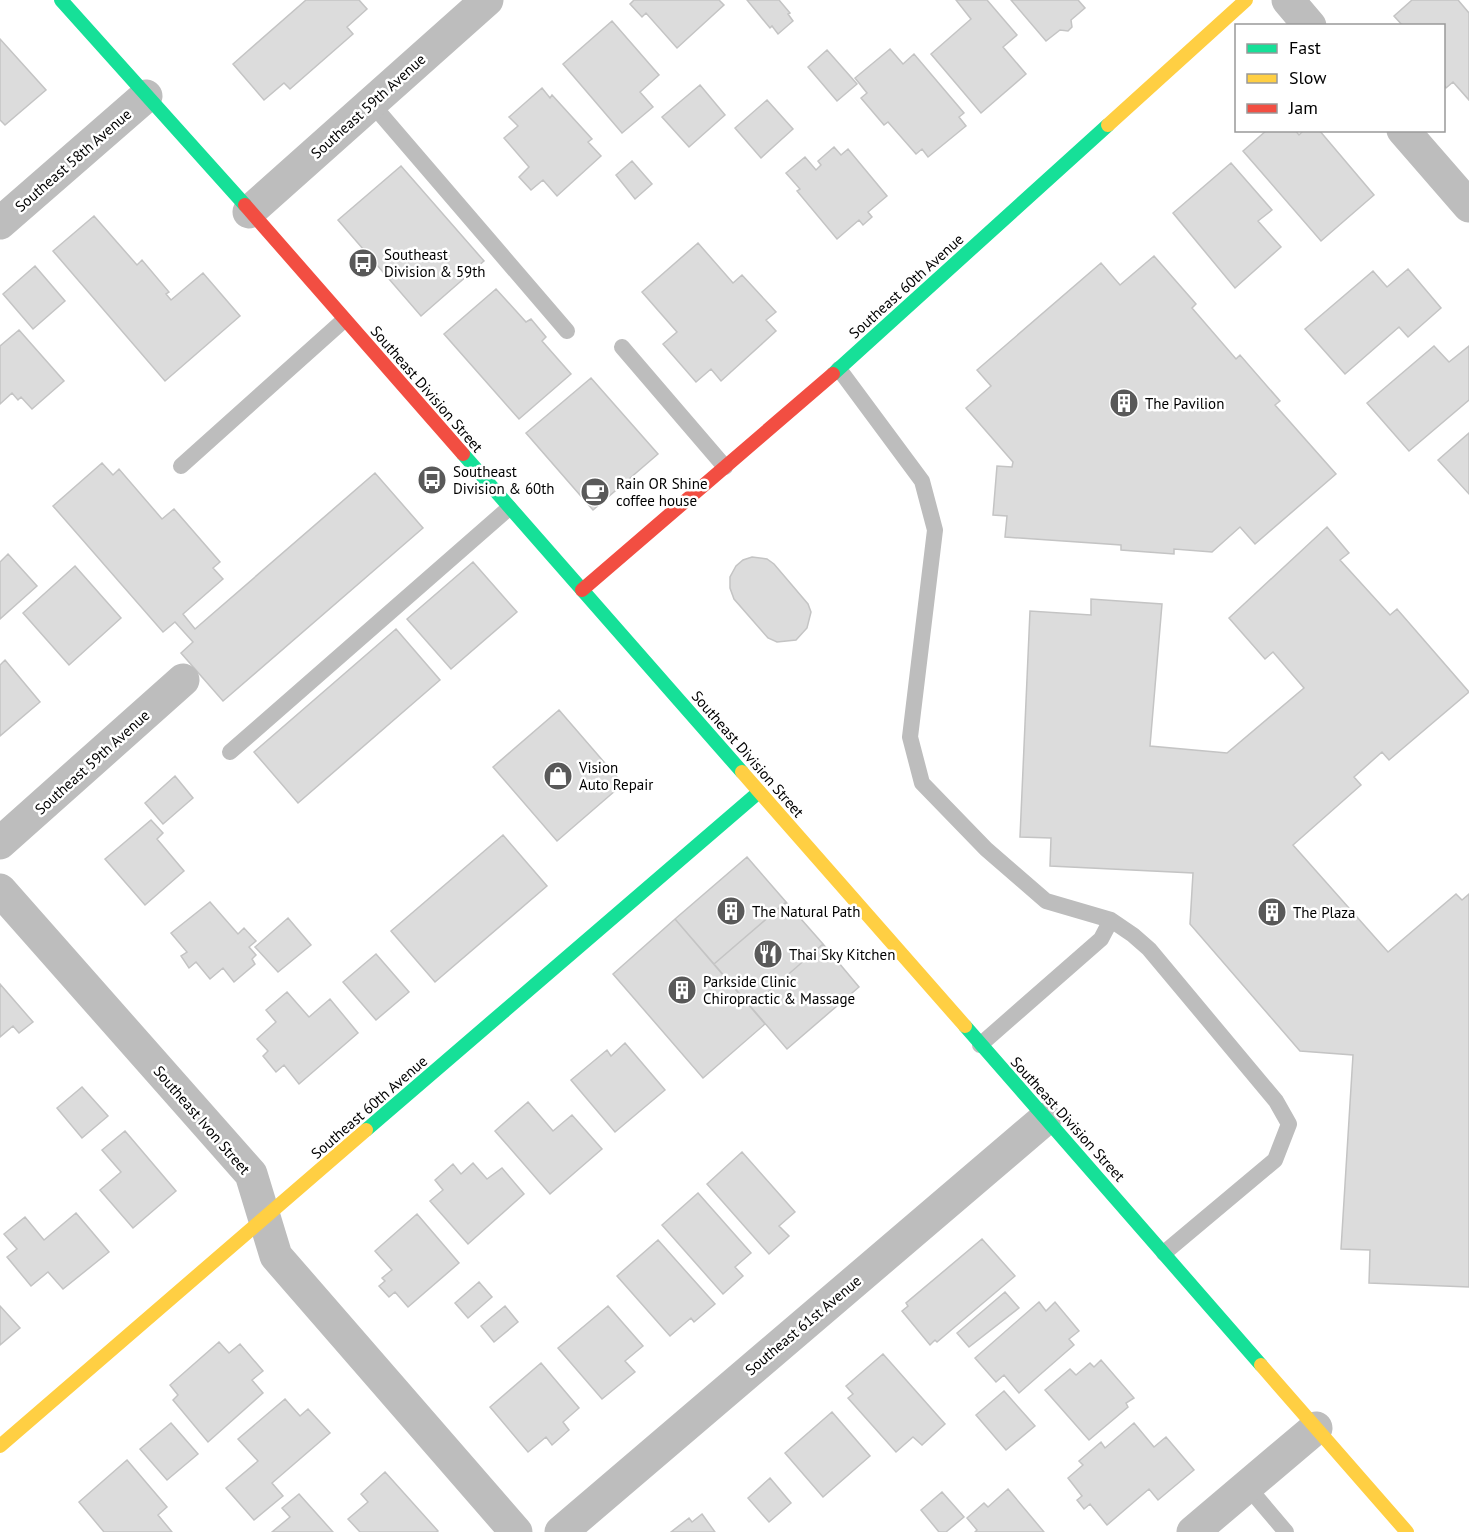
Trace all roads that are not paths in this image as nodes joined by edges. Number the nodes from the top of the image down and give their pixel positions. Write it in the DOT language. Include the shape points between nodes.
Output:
graph roads {
  1 [pos="61,0"];
  2 [pos="487,0"];
  3 [pos="1246,0"];
  4 [pos="1288,0"];
  5 [pos="1308,24"];
  6 [pos="146,96"];
  7 [pos="372,104"];
  8 [pos="1405,132"];
  9 [pos="1469,206"];
  10 [pos="249,212"];
  11 [pos="0,223"];
  12 [pos="344,320"];
  13 [pos="567,331"];
  14 [pos="622,347"];
  15 [pos="839,369"];
  16 [pos="181,466"];
  17 [pos="725,467"];
  18 [pos="509,508"];
  19 [pos="582,590"];
  20 [pos="183,680"];
  21 [pos="230,752"];
  22 [pos="759,792"];
  23 [pos="0,843"];
  24 [pos="0,890"];
  25 [pos="1111,920"];
  26 [pos="980,1045"];
  27 [pos="1045,1119"];
  28 [pos="265,1219"];
  29 [pos="1164,1253"];
  30 [pos="1316,1428"];
  31 [pos="0,1446"];
  32 [pos="1247,1486"];
  33 [pos="1404,1531"];
  34 [pos="516,1532"];
  35 [pos="561,1532"];
  36 [pos="1194,1532"];
  37 [pos="1286,1532"];
  1 -- 6 [label="main road, Southeast Division Street"];
  2 -- 7 [label="street, Southeast 59th Avenue"];
  3 -- 15 [label="main road, Southeast 60th Avenue"];
  4 -- 5 [label="street"];
  6 -- 10 [label="main road, Southeast Division Street"];
  6 -- 11 [label="street, Southeast 58th Avenue"];
  7 -- 10 [label="street, Southeast 59th Avenue"];
  7 -- 13 [label="lane"];
  8 -- 9 [label="street"];
  10 -- 12 [label="main road, Southeast Division Street"];
  12 -- 16 [label="lane"];
  12 -- 18 [label="main road, Southeast Division Street"];
  14 -- 17 [label="lane"];
  15 -- 17 [label="main road, Southeast 60th Avenue"];
  15 -- 25 [label="lane" via="922,481 934,530 910,737 922,783 986,849 1046,901"];
  17 -- 19 [label="main road, Southeast 60th Avenue"];
  18 -- 19 [label="main road, Southeast Division Street"];
  18 -- 21 [label="lane"];
  19 -- 22 [label="main road, Southeast Division Street"];
  20 -- 23 [label="street, Southeast 59th Avenue"];
  22 -- 26 [label="main road, Southeast Division Street"];
  22 -- 28 [label="main road, Southeast 60th Avenue"];
  24 -- 28 [label="street, Southeast Ivon Street" via="251,1174"];
  25 -- 26 [label="lane" via="1101,939"];
  25 -- 29 [label="lane" via="1149,950 1276,1101 1289,1124 1275,1160"];
  26 -- 27 [label="main road, Southeast Division Street"];
  27 -- 29 [label="main road, Southeast Division Street"];
  27 -- 35 [label="street, Southeast 61st Avenue"];
  28 -- 31 [label="main road, Southeast 60th Avenue"];
  28 -- 34 [label="street, Southeast Ivon Street" via="276,1256"];
  29 -- 30 [label="main road, Southeast Division Street"];
  30 -- 32 [label="street"];
  30 -- 33 [label="main road, Southeast Division Street"];
  32 -- 36 [label="street"];
  32 -- 37 [label="lane"];
}
